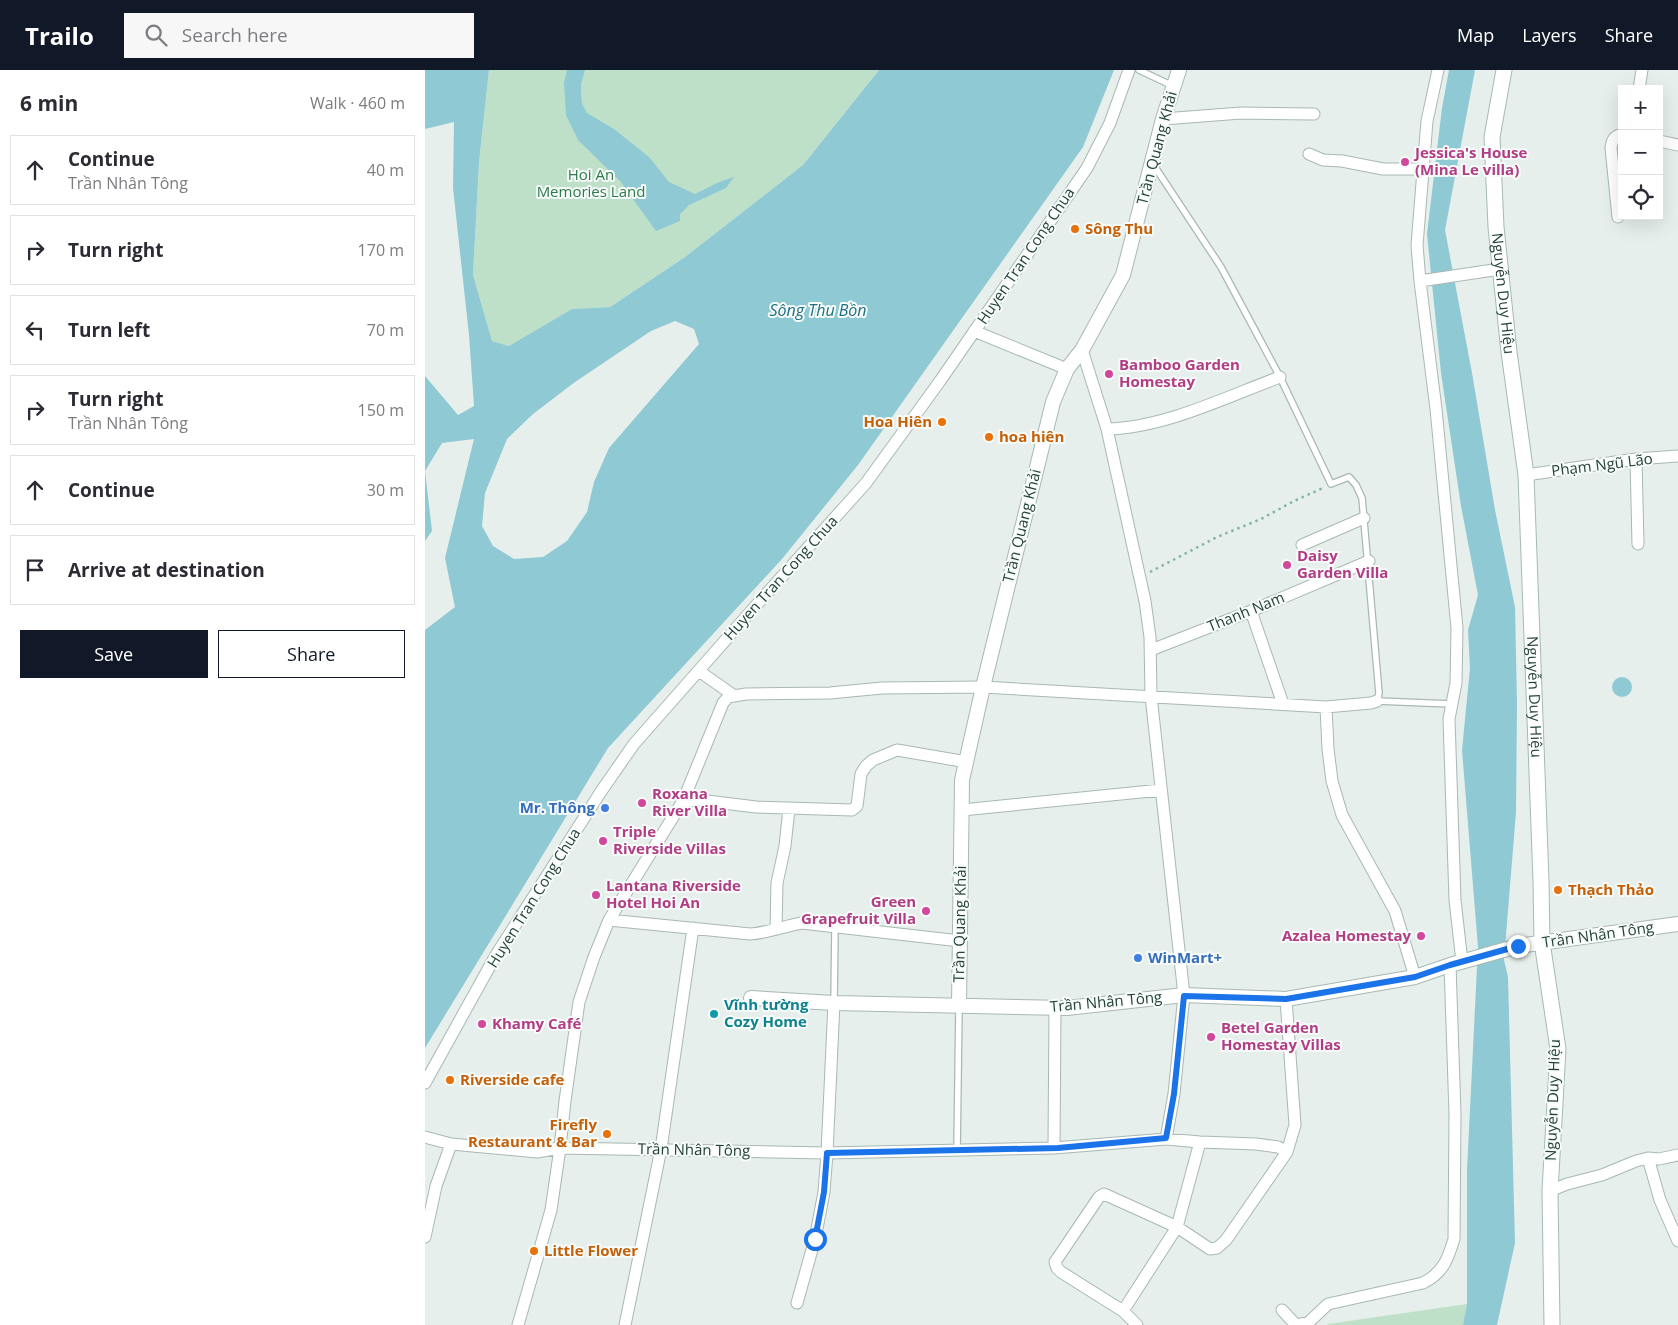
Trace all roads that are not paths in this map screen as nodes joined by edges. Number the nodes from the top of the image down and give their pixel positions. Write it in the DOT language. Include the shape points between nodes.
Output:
graph roads {
  1 [pos="1129,70"];
  2 [pos="1139,70"];
  3 [pos="1179,70"];
  4 [pos="1438,70"];
  5 [pos="1504,70"];
  6 [pos="1641,70"];
  7 [pos="1639,85"];
  8 [pos="1173,86"];
  9 [pos="1313,114"];
  10 [pos="1163,119"];
  11 [pos="1618,135"];
  12 [pos="1663,142"];
  13 [pos="1678,145"];
  14 [pos="1309,154"];
  15 [pos="1153,164"];
  16 [pos="1424,169"];
  17 [pos="1618,217"];
  18 [pos="1500,269"];
  19 [pos="1420,281"];
  20 [pos="974,331"];
  21 [pos="1082,350"];
  22 [pos="1067,369"];
  23 [pos="1280,377"];
  24 [pos="1107,429"];
  25 [pos="1678,456"];
  26 [pos="1636,459"];
  27 [pos="1526,475"];
  28 [pos="1364,518"];
  29 [pos="1638,544"];
  30 [pos="1301,545"];
  31 [pos="1369,561"];
  32 [pos="1251,611"];
  33 [pos="1151,650"];
  34 [pos="699,671"];
  35 [pos="983,687"];
  36 [pos="733,695"];
  37 [pos="1151,696"];
  38 [pos="1377,701"];
  39 [pos="1283,704"];
  40 [pos="1452,704"];
  41 [pos="1325,707"];
  42 [pos="967,762"];
  43 [pos="1161,790"];
  44 [pos="683,801"];
  45 [pos="789,809"];
  46 [pos="962,810"];
  47 [pos="609,920"];
  48 [pos="1678,924"];
  49 [pos="835,927"];
  50 [pos="693,928"];
  51 [pos="776,929"];
  52 [pos="960,941"];
  53 [pos="1542,942"];
  54 [pos="1459,963"];
  55 [pos="1415,977"];
  56 [pos="1184,996"];
  57 [pos="751,998"];
  58 [pos="1286,999"];
  59 [pos="834,1003"];
  60 [pos="959,1005"];
  61 [pos="1055,1008"];
  62 [pos="425,1082"];
  63 [pos="1166,1138"];
  64 [pos="429,1139"];
  65 [pos="1200,1142"];
  66 [pos="451,1144"];
  67 [pos="560,1148"];
  68 [pos="1054,1148"];
  69 [pos="661,1149"];
  70 [pos="957,1152"];
  71 [pos="1287,1152"];
  72 [pos="827,1153"];
  73 [pos="1678,1155"];
  74 [pos="1647,1158"];
  75 [pos="1549,1191"];
  76 [pos="1177,1227"];
  77 [pos="425,1237"];
  78 [pos="1678,1241"];
  79 [pos="797,1303"];
  80 [pos="1282,1310"];
  81 [pos="1123,1311"];
  82 [pos="518,1325"];
  83 [pos="625,1325"];
  84 [pos="1137,1325"];
  85 [pos="1551,1325"];
  1 -- 20 [label="street, Huyen Tran Cong Chua" via="1110,123 1087,168"];
  2 -- 8 [label="lane"];
  3 -- 8 [label="street, Trần Quang Khải"];
  4 -- 16 [label="street" via="1427,121"];
  5 -- 18 [label="main road, Nguyễn Duy Hiệu" via="1492,137"];
  6 -- 7 [label="street"];
  8 -- 10 [label="street, Trần Quang Khải"];
  9 -- 10 [label="street" via="1223,114"];
  10 -- 15 [label="street, Trần Quang Khải"];
  11 -- 17 [label="street" via="1612,140 1611,148"];
  12 -- 13 [label="street"];
  14 -- 16 [label="street" via="1323,160 1383,169"];
  15 -- 21 [label="street, Trần Quang Khải" via="1123,275"];
  15 -- 23 [label="lane" via="1221,267"];
  16 -- 19 [label="street" via="1417,245"];
  18 -- 19 [label="street"];
  18 -- 27 [label="main road, Nguyễn Duy Hiệu"];
  19 -- 40 [label="street" via="1457,628 1456,683"];
  20 -- 22 [label="street"];
  20 -- 34 [label="street, Huyen Tran Cong Chua" via="866,484"];
  21 -- 22 [label="street, Trần Quang Khải"];
  21 -- 24 [label="street"];
  22 -- 35 [label="street, Trần Quang Khải" via="1053,402"];
  23 -- 24 [label="street" via="1171,417"];
  23 -- 28 [label="lane" via="1331,484 1349,477 1362,498"];
  24 -- 33 [label="street" via="1145,601"];
  25 -- 26 [label="street, Phạm Ngũ Lão"];
  26 -- 27 [label="street, Phạm Ngũ Lão"];
  26 -- 29 [label="street"];
  27 -- 53 [label="main road, Nguyễn Duy Hiệu"];
  28 -- 30 [label="street"];
  28 -- 31 [label="lane"];
  31 -- 32 [label="street, Thanh Nam"];
  31 -- 38 [label="lane"];
  32 -- 33 [label="street, Thanh Nam"];
  32 -- 39 [label="street"];
  33 -- 37 [label="street"];
  34 -- 36 [label="street"];
  34 -- 62 [label="street, Huyen Tran Cong Chua" via="634,744 602,790 497,955"];
  35 -- 36 [label="street"];
  35 -- 37 [label="street"];
  35 -- 42 [label="street, Trần Quang Khải"];
  36 -- 44 [label="street" via="723,703"];
  37 -- 39 [label="street"];
  37 -- 43 [label="street"];
  38 -- 40 [label="lane"];
  38 -- 41 [label="street"];
  39 -- 41 [label="street"];
  40 -- 54 [label="street" via="1449,719 1451,799"];
  41 -- 55 [label="street" via="1332,781 1342,815 1395,911"];
  42 -- 45 [label="street" via="897,750 865,766 855,808"];
  42 -- 46 [label="street, Trần Quang Khải"];
  43 -- 46 [label="street"];
  43 -- 56 [label="street"];
  44 -- 45 [label="street"];
  44 -- 47 [label="street"];
  45 -- 51 [label="street" via="777,882"];
  46 -- 52 [label="street, Trần Quang Khải"];
  47 -- 50 [label="street"];
  47 -- 67 [label="street" via="579,1002"];
  48 -- 53 [label="street, Trần Nhân Tông"];
  49 -- 51 [label="street" via="802,923"];
  49 -- 52 [label="street"];
  49 -- 59 [label="lane"];
  50 -- 51 [label="street" via="750,934"];
  50 -- 69 [label="street"];
  52 -- 60 [label="street, Trần Quang Khải"];
  53 -- 54 [label="street, Trần Nhân Tông"];
  53 -- 75 [label="main road, Nguyễn Duy Hiệu" via="1558,1049"];
  54 -- 55 [label="street, Trần Nhân Tông"];
  54 -- 80 [label="street" via="1454,1239 1448,1258 1435,1277 1423,1283 1328,1304 1309,1322 1296,1325"];
  55 -- 58 [label="street, Trần Nhân Tông"];
  56 -- 58 [label="street, Trần Nhân Tông"];
  56 -- 61 [label="street, Trần Nhân Tông"];
  56 -- 63 [label="street"];
  57 -- 59 [label="street, Trần Nhân Tông"];
  58 -- 71 [label="street" via="1295,1125"];
  59 -- 60 [label="street, Trần Nhân Tông"];
  59 -- 72 [label="street"];
  60 -- 61 [label="street, Trần Nhân Tông"];
  60 -- 70 [label="lane"];
  61 -- 68 [label="street"];
  63 -- 65 [label="street, Trần Nhân Tông"];
  63 -- 68 [label="street, Trần Nhân Tông"];
  64 -- 66 [label="street, Trần Nhân Tông"];
  65 -- 71 [label="street, Trần Nhân Tông" via="1256,1144 1278,1147"];
  65 -- 76 [label="street"];
  66 -- 67 [label="street, Trần Nhân Tông" via="537,1152"];
  66 -- 77 [label="street" via="436,1186"];
  67 -- 69 [label="street, Trần Nhân Tông"];
  67 -- 82 [label="street" via="551,1210"];
  68 -- 70 [label="street, Trần Nhân Tông"];
  69 -- 72 [label="street, Trần Nhân Tông"];
  69 -- 83 [label="street"];
  70 -- 72 [label="street, Trần Nhân Tông"];
  71 -- 76 [label="street" via="1226,1240 1217,1248 1210,1249"];
  72 -- 79 [label="street" via="815,1239"];
  73 -- 74 [label="street"];
  74 -- 75 [label="street"];
  74 -- 78 [label="street" via="1660,1200"];
  75 -- 85 [label="main road, Nguyễn Duy Hiệu"];
  76 -- 81 [label="street"];
  76 -- 81 [label="street" via="1104,1194 1055,1262 1061,1272"];
  81 -- 84 [label="street"];
}
